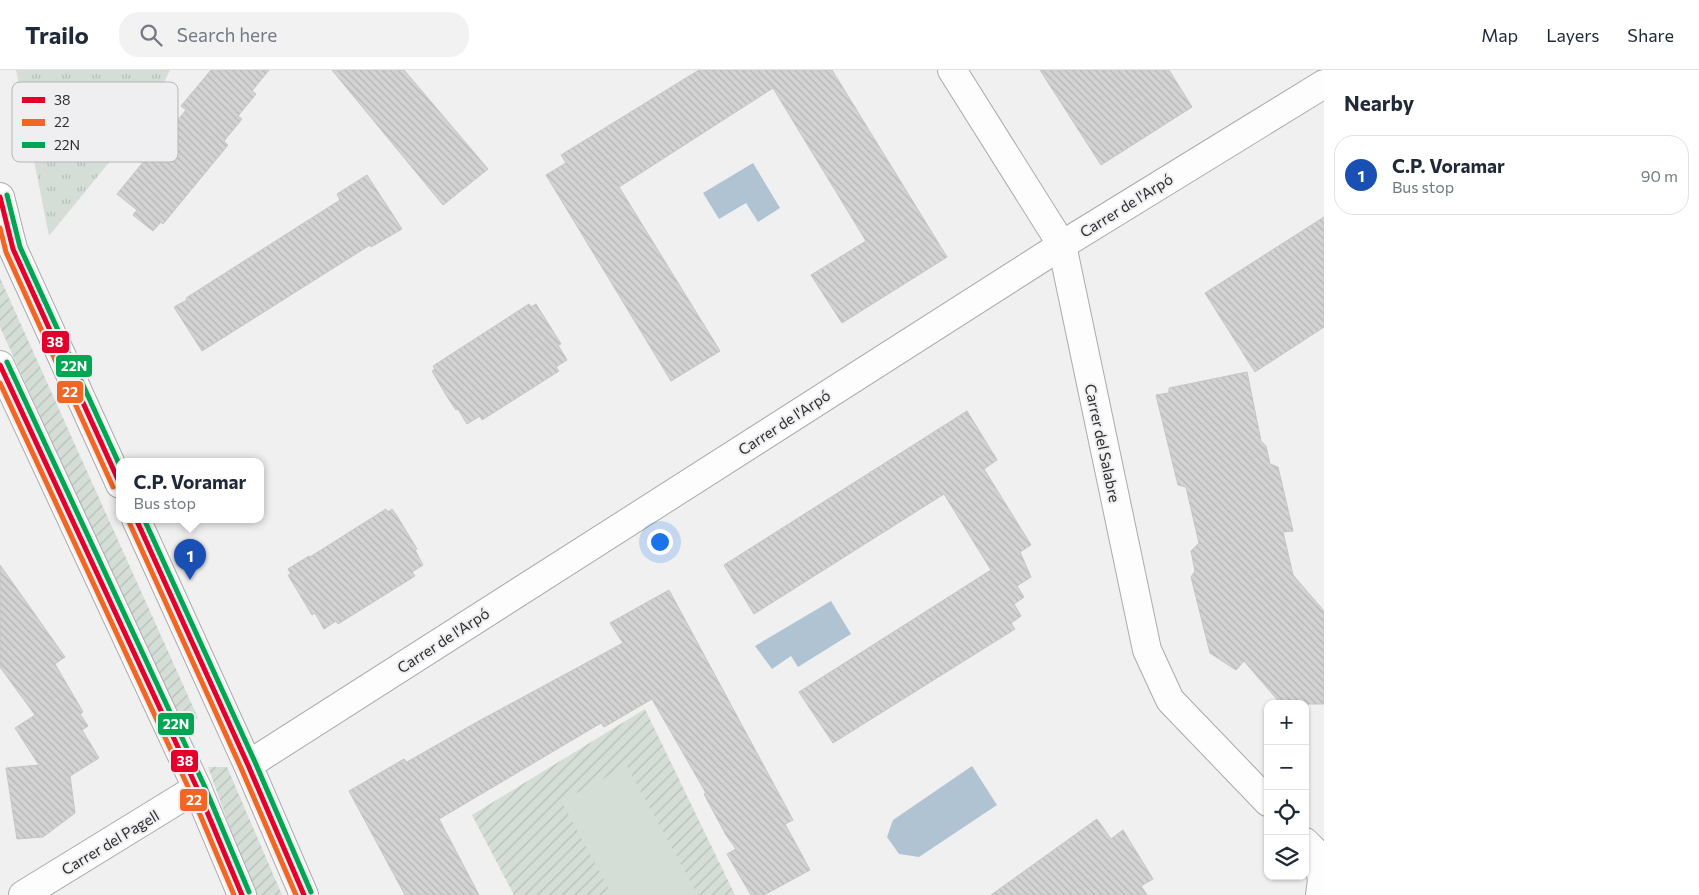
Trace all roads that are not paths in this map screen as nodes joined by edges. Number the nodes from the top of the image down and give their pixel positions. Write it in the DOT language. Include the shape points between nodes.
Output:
graph roads {
  1 [pos="952,70"];
  2 [pos="1324,84"];
  3 [pos="0,197"];
  4 [pos="1062,245"];
  5 [pos="0,365"];
  6 [pos="116,475"];
  7 [pos="138,523"];
  8 [pos="248,765"];
  9 [pos="197,788"];
  10 [pos="1264,798"];
  11 [pos="1315,851"];
  12 [pos="23,895"];
  13 [pos="242,895"];
  14 [pos="304,895"];
  15 [pos="1320,895"];
  1 -- 4 [label="street, Carrer del Salabre"];
  2 -- 4 [label="street, Carrer de l'Arpó"];
  3 -- 6 [label="street" via="13,249"];
  4 -- 8 [label="street, Carrer de l'Arpó"];
  4 -- 10 [label="street, Carrer del Salabre" via="1147,650 1170,700"];
  5 -- 9 [label="street"];
  7 -- 8 [label="street"];
  8 -- 14 [label="street"];
  9 -- 12 [label="street, Carrer del Pagell"];
  9 -- 13 [label="street"];
  11 -- 15 [label="street" via="1322,880"];
}
